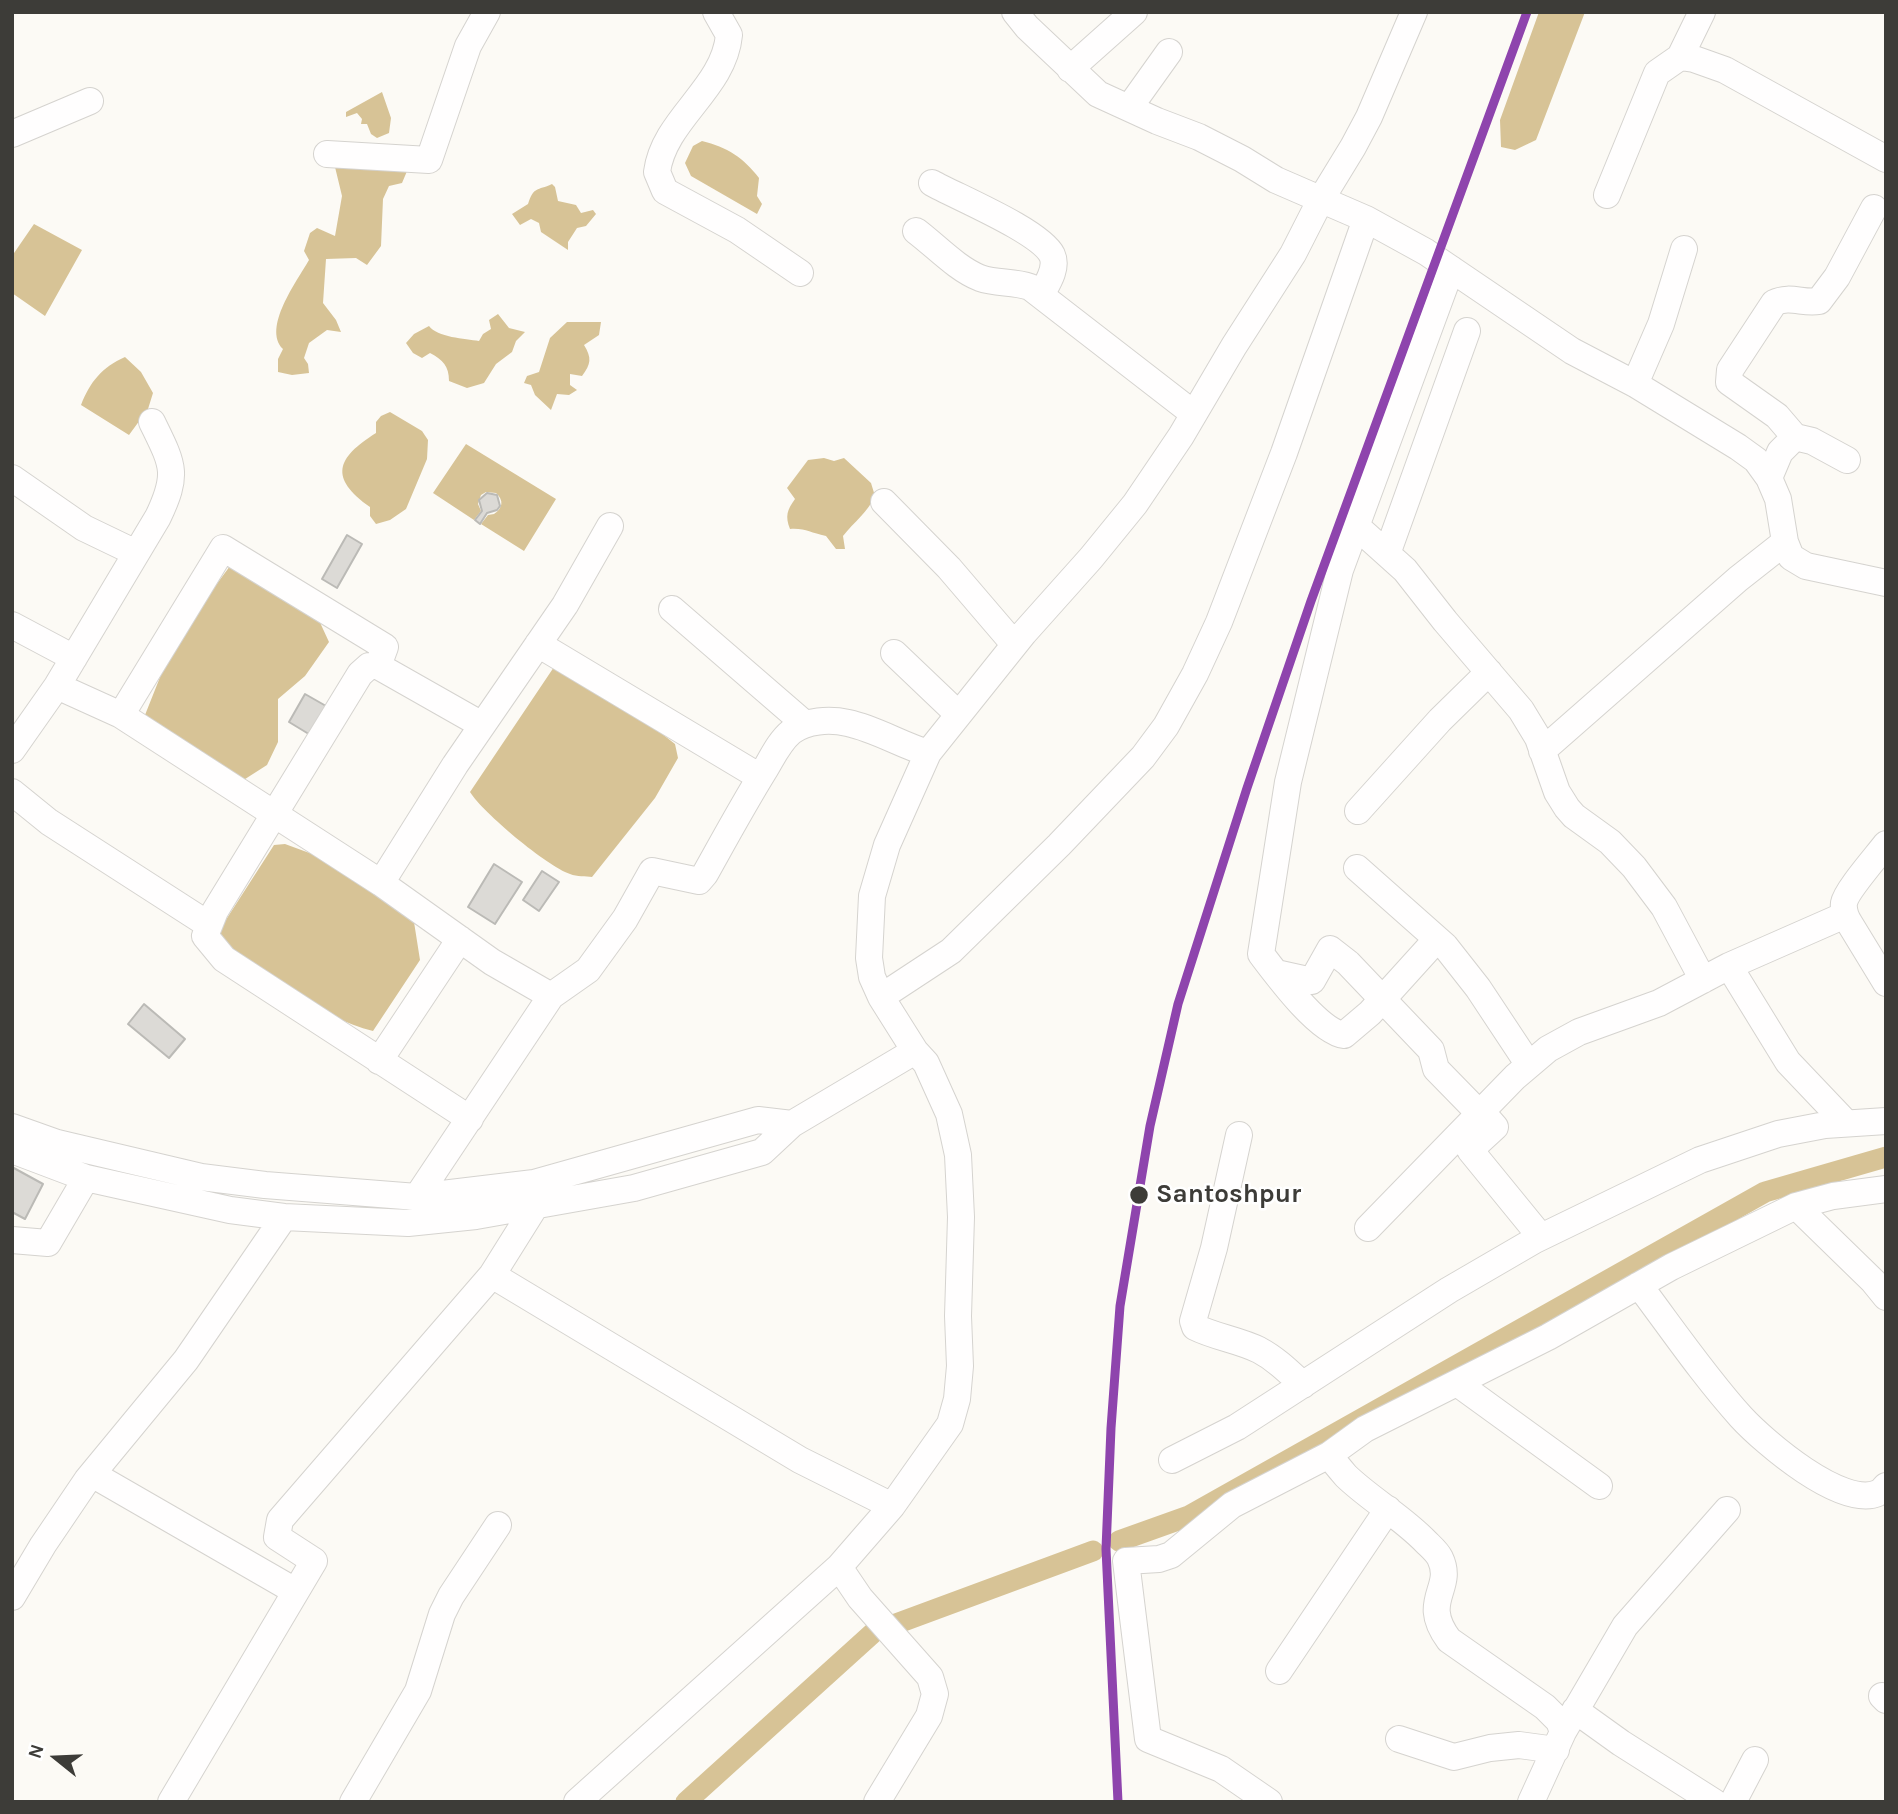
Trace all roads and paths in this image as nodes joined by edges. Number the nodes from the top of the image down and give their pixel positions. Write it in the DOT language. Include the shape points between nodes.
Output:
graph roads {
  1 [pos="487,12"];
  2 [pos="716,12"];
  3 [pos="1015,12"];
  4 [pos="1133,12"];
  5 [pos="1414,12"];
  6 [pos="1702,13"];
  7 [pos="1169,52"];
  8 [pos="1680,57"];
  9 [pos="1070,69"];
  10 [pos="90,102"];
  11 [pos="1129,108"];
  12 [pos="12,134"];
  13 [pos="327,154"];
  14 [pos="1886,159"];
  15 [pos="932,183"];
  16 [pos="1607,195"];
  17 [pos="1320,201"];
  18 [pos="1874,208"];
  19 [pos="1366,219"];
  20 [pos="916,231"];
  21 [pos="1684,249"];
  22 [pos="1451,270"];
  23 [pos="800,273"];
  24 [pos="1041,295"];
  25 [pos="1467,331"];
  26 [pos="1635,384"];
  27 [pos="1194,414"];
  28 [pos="152,422"];
  29 [pos="1795,438"];
  30 [pos="1847,460"];
  31 [pos="12,478"];
  32 [pos="1769,478"];
  33 [pos="884,502"];
  34 [pos="610,526"];
  35 [pos="1356,526"];
  36 [pos="1784,542"];
  37 [pos="136,554"];
  38 [pos="1387,554"];
  39 [pos="1886,583"];
  40 [pos="671,609"];
  41 [pos="12,625"];
  42 [pos="538,644"];
  43 [pos="1014,644"];
  44 [pos="894,653"];
  45 [pos="74,658"];
  46 [pos="377,666"];
  47 [pos="1489,672"];
  48 [pos="57,686"];
  49 [pos="958,714"];
  50 [pos="121,715"];
  51 [pos="806,724"];
  52 [pos="482,725"];
  53 [pos="12,750"];
  54 [pos="1542,751"];
  55 [pos="928,753"];
  56 [pos="760,777"];
  57 [pos="12,792"];
  58 [pos="1358,811"];
  59 [pos="275,815"];
  60 [pos="1886,844"];
  61 [pos="1357,868"];
  62 [pos="381,883"];
  63 [pos="1845,915"];
  64 [pos="209,925"];
  65 [pos="460,939"];
  66 [pos="1437,939"];
  67 [pos="1729,965"];
  68 [pos="1276,973"];
  69 [pos="1703,980"];
  70 [pos="1886,983"];
  71 [pos="551,996"];
  72 [pos="881,997"];
  73 [pos="1382,999"];
  74 [pos="915,1051"];
  75 [pos="379,1061"];
  76 [pos="1529,1065"];
  77 [pos="1480,1112"];
  78 [pos="470,1119"];
  79 [pos="1886,1121"];
  80 [pos="1846,1123"];
  81 [pos="12,1127"];
  82 [pos="1239,1135"];
  83 [pos="12,1150"];
  84 [pos="86,1178"];
  85 [pos="1886,1189"];
  86 [pos="534,1195"];
  87 [pos="417,1197"];
  88 [pos="1796,1206"];
  89 [pos="284,1217"];
  90 [pos="1368,1228"];
  91 [pos="1541,1237"];
  92 [pos="12,1240"];
  93 [pos="492,1275"];
  94 [pos="1639,1285"];
  95 [pos="1886,1297"];
  96 [pos="1457,1383"];
  97 [pos="1303,1385"];
  98 [pos="1328,1455"];
  99 [pos="1172,1460"];
  100 [pos="92,1474"];
  101 [pos="1599,1486"];
  102 [pos="1886,1486"];
  103 [pos="892,1506"];
  104 [pos="1388,1509"];
  105 [pos="1727,1510"];
  106 [pos="498,1525"];
  107 [pos="839,1567"];
  108 [pos="295,1591"];
  109 [pos="12,1597"];
  110 [pos="1279,1671"];
  111 [pos="1565,1731"];
  112 [pos="1399,1739"];
  113 [pos="1755,1760"];
  114 [pos="171,1802"];
  115 [pos="353,1802"];
  116 [pos="577,1802"];
  117 [pos="877,1802"];
  118 [pos="1269,1802"];
  119 [pos="1531,1802"];
  120 [pos="1714,1802"];
  121 [pos="1733,1802"];
  1 -- 13 [label="street" via="468,46 429,160"];
  2 -- 23 [label="street" via="729,35 722,62 665,146 657,172 665,191 737,230"];
  3 -- 9 [label="street"];
  4 -- 9 [label="street"];
  5 -- 17 [label="street" via="1369,117"];
  6 -- 8 [label="street"];
  7 -- 11 [label="street"];
  8 -- 14 [label="street" via="1725,70"];
  8 -- 16 [label="street" via="1657,72"];
  9 -- 11 [label="street" via="1098,94"];
  10 -- 12 [label="street"];
  11 -- 17 [label="street" via="1199,137"];
  15 -- 24 [label="street" via="1041,243 1052,255 1053,265"];
  17 -- 19 [label="street"];
  17 -- 27 [label="street" via="1293,254"];
  18 -- 29 [label="street" via="1819,301 1774,303 1730,370 1729,382 1777,416"];
  19 -- 22 [label="street"];
  19 -- 72 [label="street" via="1219,622 1166,726 1143,757 1059,845 951,951"];
  20 -- 24 [label="street" via="969,273 1016,282"];
  21 -- 26 [label="street" via="1661,324"];
  22 -- 26 [label="street" via="1572,351"];
  22 -- 35 [label="street"];
  24 -- 27 [label="street"];
  25 -- 38 [label="street"];
  26 -- 32 [label="street" via="1738,447 1756,460"];
  27 -- 43 [label="street" via="1135,504"];
  28 -- 37 [label="street" via="173,477 169,495"];
  29 -- 30 [label="street" via="1812,441"];
  29 -- 32 [label="street" via="1780,452"];
  31 -- 37 [label="street" via="85,528"];
  32 -- 36 [label="street" via="1778,499"];
  33 -- 43 [label="street"];
  34 -- 42 [label="street"];
  35 -- 38 [label="street"];
  35 -- 68 [label="street" via="1340,570 1288,782 1261,954"];
  36 -- 39 [label="street" via="1791,557 1806,566"];
  36 -- 54 [label="street"];
  37 -- 45 [label="street"];
  38 -- 47 [label="street"];
  40 -- 51 [label="street"];
  41 -- 45 [label="street"];
  42 -- 52 [label="street"];
  42 -- 56 [label="street"];
  43 -- 49 [label="street"];
  44 -- 49 [label="street"];
  45 -- 48 [label="street"];
  46 -- 50 [label="street" via="385,647 223,548"];
  46 -- 52 [label="street"];
  46 -- 59 [label="street" via="360,674"];
  47 -- 54 [label="street" via="1521,710"];
  47 -- 58 [label="street"];
  48 -- 50 [label="street"];
  48 -- 53 [label="street"];
  49 -- 55 [label="street"];
  50 -- 59 [label="street"];
  51 -- 55 [label="street" via="846,722"];
  51 -- 56 [label="street" via="791,732"];
  52 -- 62 [label="street"];
  54 -- 69 [label="street" via="1567,808 1634,867 1664,907"];
  55 -- 72 [label="street" via="887,845 872,896 869,958"];
  56 -- 71 [label="street" via="699,881 652,871 588,970"];
  57 -- 64 [label="street" via="49,822"];
  59 -- 62 [label="street"];
  59 -- 64 [label="street"];
  60 -- 63 [label="street" via="1850,890"];
  61 -- 66 [label="street"];
  62 -- 65 [label="street"];
  63 -- 67 [label="street"];
  63 -- 70 [label="street"];
  64 -- 75 [label="street" via="205,936 224,959"];
  65 -- 71 [label="street"];
  65 -- 75 [label="street"];
  66 -- 73 [label="street"];
  66 -- 76 [label="street" via="1478,988"];
  67 -- 69 [label="street"];
  67 -- 80 [label="street" via="1788,1062"];
  68 -- 73 [label="street" via="1291,994 1338,1034 1349,1032"];
  68 -- 73 [label="street" via="1312,981 1329,949 1349,963"];
  69 -- 76 [label="street" via="1659,1003 1578,1032"];
  71 -- 78 [label="street"];
  72 -- 74 [label="street"];
  73 -- 77 [label="street" via="1431,1050 1436,1069"];
  74 -- 86 [label="street" via="792,1124 758,1120"];
  74 -- 103 [label="street" via="926,1063 949,1114 958,1155 960,1366 950,1424"];
  75 -- 78 [label="street"];
  76 -- 77 [label="street"];
  77 -- 90 [label="street"];
  77 -- 91 [label="street" via="1495,1127 1470,1150"];
  78 -- 87 [label="street"];
  79 -- 80 [label="street"];
  80 -- 91 [label="street" via="1778,1133 1700,1160"];
  81 -- 87 [label="street" via="57,1143 201,1177"];
  82 -- 97 [label="street" via="1193,1321 1203,1331 1256,1348"];
  83 -- 84 [label="street"];
  84 -- 89 [label="street" via="230,1210"];
  84 -- 92 [label="street" via="48,1243"];
  85 -- 88 [label="street"];
  86 -- 87 [label="street"];
  86 -- 89 [label="street" via="408,1223"];
  86 -- 93 [label="street"];
  88 -- 94 [label="street"];
  88 -- 95 [label="street"];
  89 -- 100 [label="street" via="186,1360"];
  91 -- 97 [label="street" via="1449,1290"];
  93 -- 103 [label="street" via="800,1460"];
  93 -- 108 [label="street" via="279,1520 277,1537 314,1561"];
  94 -- 96 [label="street"];
  94 -- 102 [label="street" via="1741,1417 1762,1437 1837,1489 1865,1495"];
  96 -- 98 [label="street" via="1365,1429"];
  96 -- 101 [label="street"];
  97 -- 99 [label="street" via="1237,1427"];
  98 -- 104 [label="street"];
  98 -- 118 [label="street" via="1232,1506 1171,1555 1126,1562 1148,1739 1222,1769"];
  100 -- 108 [label="street"];
  100 -- 109 [label="street"];
  103 -- 107 [label="street"];
  104 -- 110 [label="street"];
  104 -- 111 [label="street" via="1439,1556 1446,1573 1436,1613 1449,1640 1545,1707"];
  105 -- 111 [label="street" via="1625,1626"];
  106 -- 115 [label="street" via="451,1596 418,1691"];
  107 -- 116 [label="street"];
  107 -- 117 [label="street" via="860,1598 930,1677 935,1694 929,1716"];
  108 -- 114 [label="street"];
  111 -- 112 [label="street" via="1454,1757"];
  111 -- 119 [label="street"];
  111 -- 120 [label="street" via="1621,1743"];
  113 -- 121 [label="street"];
}
